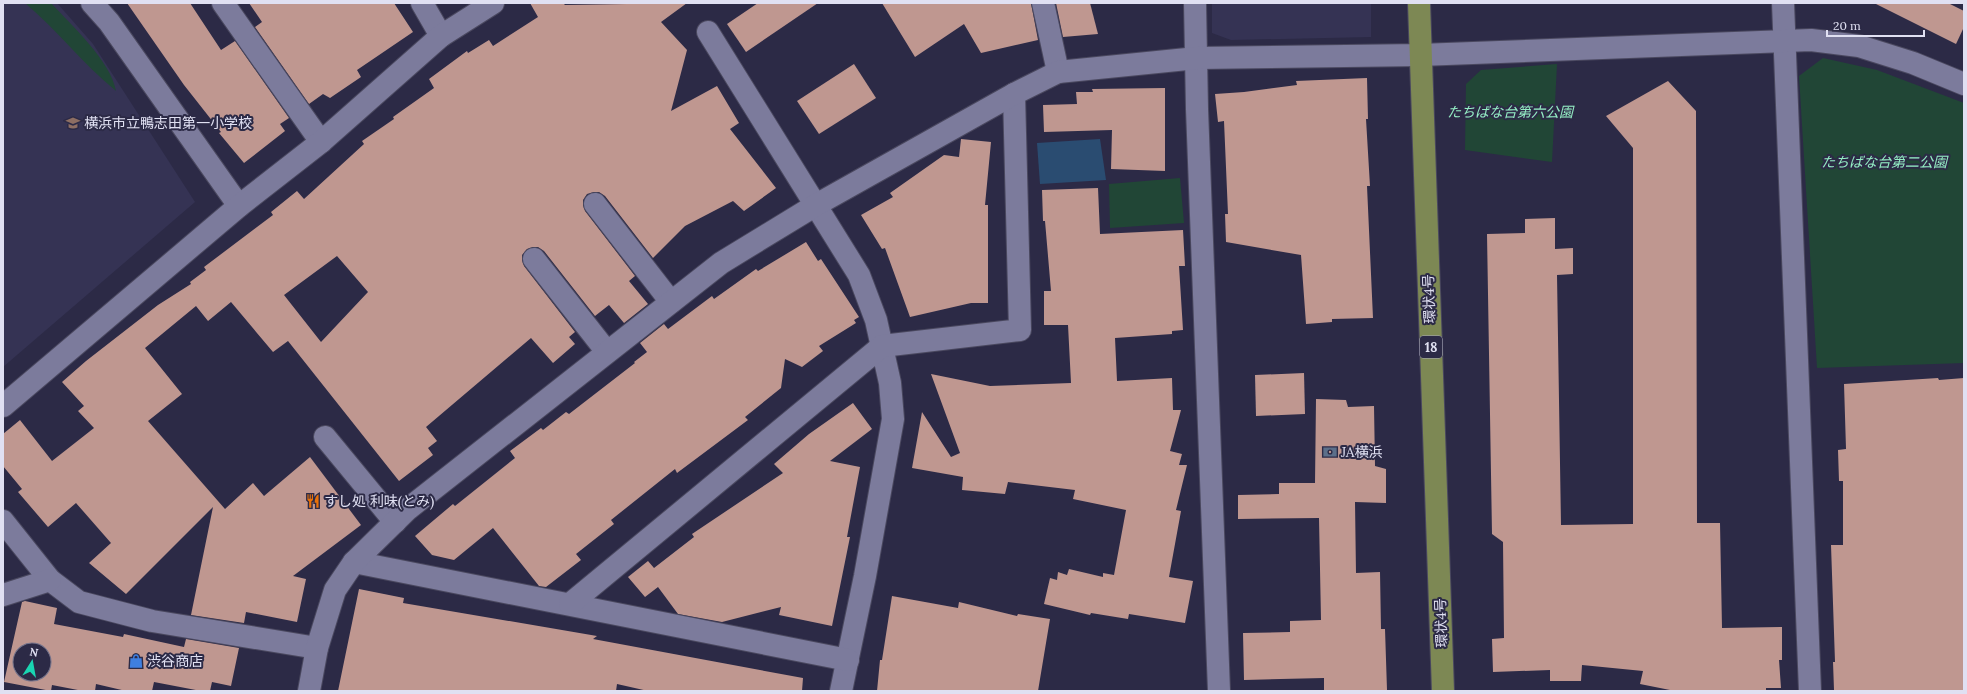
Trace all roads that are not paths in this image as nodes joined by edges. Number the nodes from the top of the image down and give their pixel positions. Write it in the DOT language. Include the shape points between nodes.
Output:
graph roads {
  1 [pos="92,3"];
  2 [pos="223,3"];
  3 [pos="422,3"];
  4 [pos="493,3"];
  5 [pos="1043,3"];
  6 [pos="1195,3"];
  7 [pos="1419,3"];
  8 [pos="1783,3"];
  9 [pos="708,32"];
  10 [pos="442,36"];
  11 [pos="1784,40"];
  12 [pos="1420,55"];
  13 [pos="1197,58"];
  14 [pos="1058,72"];
  15 [pos="1964,84"];
  16 [pos="1014,94"];
  17 [pos="321,142"];
  18 [pos="595,204"];
  19 [pos="816,205"];
  20 [pos="239,206"];
  21 [pos="534,260"];
  22 [pos="671,302"];
  23 [pos="882,346"];
  24 [pos="607,352"];
  25 [pos="3,406"];
  26 [pos="325,437"];
  27 [pos="3,521"];
  28 [pos="395,522"];
  29 [pos="354,562"];
  30 [pos="50,580"];
  31 [pos="3,595"];
  32 [pos="570,604"];
  33 [pos="317,648"];
  34 [pos="848,660"];
  35 [pos="309,691"];
  36 [pos="841,691"];
  37 [pos="1219,691"];
  38 [pos="1443,691"];
  39 [pos="1810,691"];
  1 -- 20 [label="street" via="109,22"];
  2 -- 17 [label="street"];
  3 -- 10 [label="street"];
  4 -- 10 [label="street"];
  5 -- 14 [label="street"];
  6 -- 13 [label="street"];
  7 -- 12 [label="main road, 環状4号 / 18"];
  8 -- 11 [label="street"];
  9 -- 19 [label="street"];
  10 -- 17 [label="street"];
  11 -- 12 [label="street"];
  11 -- 15 [label="street" via="1811,40 1859,46 1913,63"];
  11 -- 39 [label="street"];
  12 -- 13 [label="street"];
  12 -- 38 [label="main road, 環状4号 / 18"];
  13 -- 14 [label="street"];
  13 -- 37 [label="street"];
  14 -- 16 [label="street"];
  16 -- 19 [label="street"];
  16 -- 23 [label="street" via="1020,330"];
  17 -- 20 [label="street"];
  18 -- 22 [label="street"];
  19 -- 22 [label="street" via="721,263"];
  19 -- 23 [label="street" via="859,275 876,320"];
  20 -- 25 [label="street"];
  21 -- 24 [label="street"];
  22 -- 24 [label="street"];
  23 -- 32 [label="street"];
  23 -- 34 [label="street" via="890,383 893,419"];
  24 -- 28 [label="street" via="408,509"];
  26 -- 28 [label="street"];
  27 -- 30 [label="street"];
  28 -- 29 [label="street"];
  29 -- 32 [label="street"];
  29 -- 33 [label="street" via="335,590"];
  30 -- 31 [label="street"];
  30 -- 33 [label="street" via="80,602 152,621"];
  32 -- 34 [label="street"];
  33 -- 35 [label="street"];
  34 -- 36 [label="street"];
}
